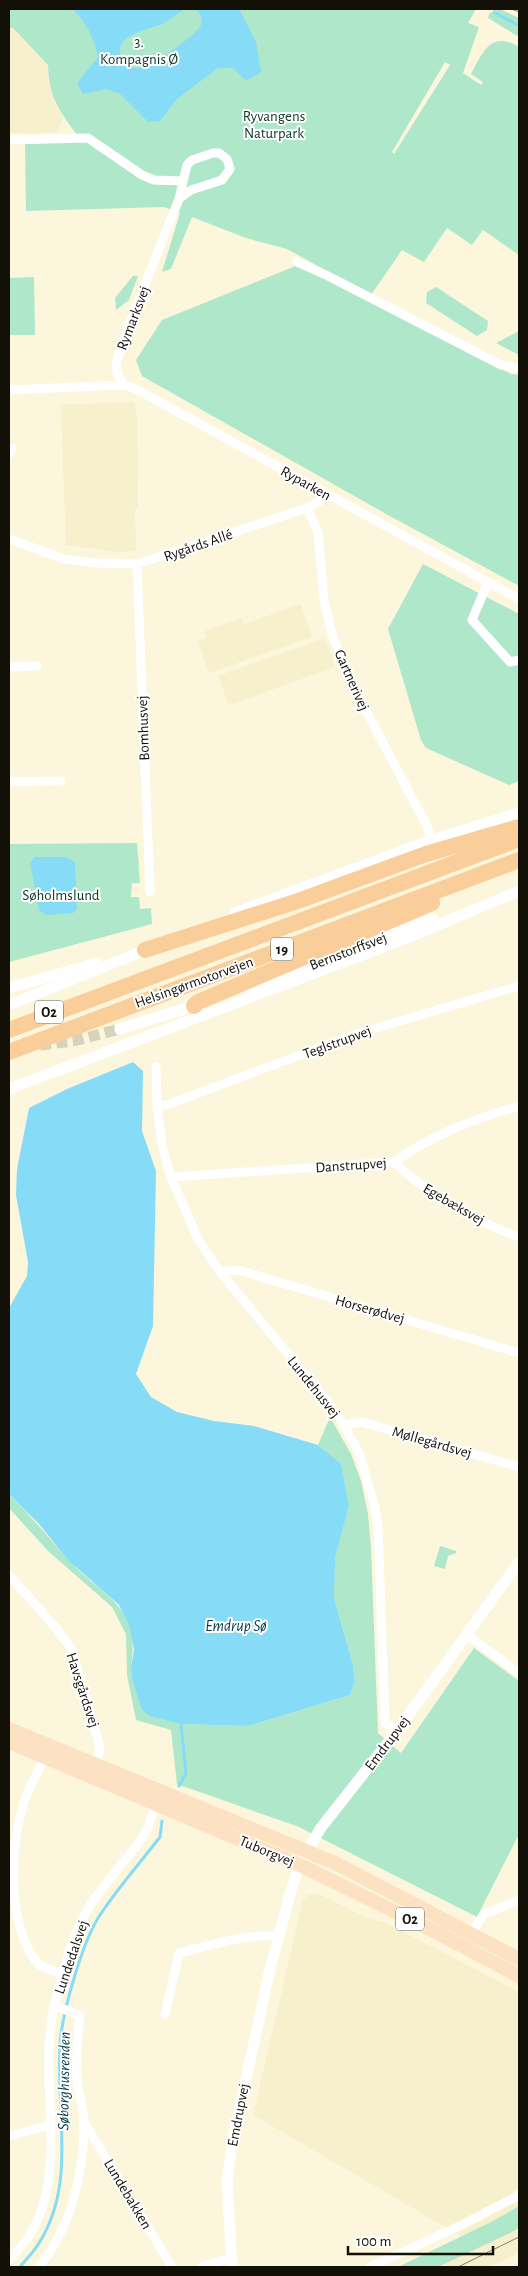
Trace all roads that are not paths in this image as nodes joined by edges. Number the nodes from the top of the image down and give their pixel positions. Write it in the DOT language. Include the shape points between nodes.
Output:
graph roads {
  1 [pos="9,140"];
  2 [pos="183,180"];
  3 [pos="179,199"];
  4 [pos="297,262"];
  5 [pos="519,368"];
  6 [pos="124,385"];
  7 [pos="9,390"];
  8 [pos="330,495"];
  9 [pos="307,508"];
  10 [pos="9,539"];
  11 [pos="137,564"];
  12 [pos="488,582"];
  13 [pos="519,600"];
  14 [pos="519,660"];
  15 [pos="9,666"];
  16 [pos="37,666"];
  17 [pos="61,781"];
  18 [pos="9,782"];
  19 [pos="519,813"];
  20 [pos="519,827"];
  21 [pos="432,840"];
  22 [pos="519,840"];
  23 [pos="519,860"];
  24 [pos="499,868"];
  25 [pos="519,889"];
  26 [pos="150,892"];
  27 [pos="145,950"];
  28 [pos="519,986"];
  29 [pos="9,988"];
  30 [pos="90,1000"];
  31 [pos="9,1005"];
  32 [pos="194,1006"];
  33 [pos="9,1024"];
  34 [pos="120,1029"];
  35 [pos="9,1030"];
  36 [pos="65,1030"];
  37 [pos="9,1052"];
  38 [pos="9,1058"];
  39 [pos="156,1067"];
  40 [pos="9,1089"];
  41 [pos="157,1106"];
  42 [pos="519,1106"];
  43 [pos="394,1162"];
  44 [pos="171,1177"];
  45 [pos="519,1237"];
  46 [pos="220,1272"];
  47 [pos="519,1353"];
  48 [pos="344,1425"];
  49 [pos="519,1467"];
  50 [pos="519,1562"];
  51 [pos="9,1575"];
  52 [pos="466,1634"];
  53 [pos="519,1673"];
  54 [pos="9,1729"];
  55 [pos="397,1731"];
  56 [pos="9,1742"];
  57 [pos="45,1758"];
  58 [pos="95,1765"];
  59 [pos="160,1799"];
  60 [pos="306,1850"];
  61 [pos="300,1865"];
  62 [pos="519,1900"];
  63 [pos="13,1911"];
  64 [pos="472,1933"];
  65 [pos="278,1936"];
  66 [pos="519,1959"];
  67 [pos="63,1974"];
  68 [pos="519,1976"];
  69 [pos="54,2005"];
  70 [pos="165,2016"];
  71 [pos="84,2122"];
  72 [pos="50,2125"];
  73 [pos="9,2136"];
  74 [pos="519,2195"];
  75 [pos="9,2260"];
  76 [pos="232,2262"];
  77 [pos="39,2267"];
  78 [pos="172,2267"];
  79 [pos="202,2267"];
  80 [pos="370,2267"];
  1 -- 2 [label="street" via="88,138 142,175 154,180"];
  2 -- 3 [label="street, Rymarksvej"];
  2 -- 3 [label="street, Rymarksvej" via="187,165 192,160 212,153 219,153 227,159 230,169 222,180 191,190"];
  3 -- 6 [label="street, Rymarksvej" via="116,362 117,373"];
  4 -- 5 [label="street" via="501,365"];
  6 -- 7 [label="street"];
  6 -- 8 [label="street, Ryparken"];
  8 -- 9 [label="street, Rygårds Allé"];
  8 -- 12 [label="street, Ryparken"];
  9 -- 11 [label="street, Rygårds Allé"];
  9 -- 21 [label="street, Gartnerivej" via="318,532 324,600 332,634 348,677"];
  10 -- 11 [label="street, Rygårds Allé" via="62,558"];
  11 -- 26 [label="street, Bomhusvej"];
  12 -- 13 [label="street, Ryparken"];
  12 -- 14 [label="street" via="472,620 510,662"];
  15 -- 16 [label="street"];
  17 -- 18 [label="street"];
  19 -- 21 [label="street"];
  20 -- 27 [label="highway" via="426,854 298,901"];
  21 -- 27 [label="street"];
  22 -- 30 [label="highway, Helsingørmotorvejen / 19"];
  23 -- 24 [label="highway, Helsingørmotorvejen / 19"];
  24 -- 32 [label="highway" via="426,906"];
  24 -- 36 [label="highway, Helsingørmotorvejen / 19"];
  25 -- 32 [label="street, Bernstorffsvej" via="199,1008"];
  25 -- 40 [label="street" via="394,943"];
  27 -- 29 [label="street"];
  27 -- 31 [label="street"];
  28 -- 41 [label="street, Teglstrupvej" via="356,1034"];
  30 -- 33 [label="highway, O2"];
  30 -- 35 [label="highway, Helsingørmotorvejen / 19"];
  32 -- 34 [label="street, Bernstorffsvej"];
  36 -- 37 [label="highway, Helsingørmotorvejen / 19"];
  36 -- 38 [label="highway, O2"];
  39 -- 41 [label="street, Lundehusvej"];
  41 -- 44 [label="street, Lundehusvej" via="162,1145"];
  42 -- 43 [label="street, Danstrupvej" via="452,1129 413,1148"];
  43 -- 44 [label="street, Danstrupvej"];
  43 -- 45 [label="street, Egebæksvej" via="439,1198 473,1218"];
  44 -- 46 [label="street, Lundehusvej" via="198,1239"];
  46 -- 47 [label="street, Horserødvej" via="238,1270"];
  46 -- 48 [label="street, Lundehusvej"];
  48 -- 49 [label="street, Møllegårdsvej" via="362,1422"];
  48 -- 55 [label="street, Lundehusvej" via="358,1452 375,1507 385,1723"];
  50 -- 52 [label="street, Emdrupvej"];
  51 -- 58 [label="street, Havsgårdsvej" via="72,1650 100,1750"];
  52 -- 53 [label="street"];
  52 -- 55 [label="street, Emdrupvej"];
  54 -- 58 [label="main road, Tuborgvej / O2"];
  55 -- 60 [label="street, Emdrupvej"];
  56 -- 57 [label="main road, Tuborgvej / O2"];
  57 -- 59 [label="main road, Tuborgvej / O2"];
  57 -- 63 [label="street" via="24,1802 16,1838"];
  58 -- 59 [label="main road, Tuborgvej / O2"];
  59 -- 60 [label="main road, Tuborgvej / O2"];
  59 -- 61 [label="main road, Tuborgvej / O2"];
  59 -- 67 [label="street, Lundedalsvej" via="146,1833 85,1914"];
  60 -- 61 [label="street, Emdrupvej"];
  60 -- 64 [label="main road, Tuborgvej / O2"];
  61 -- 65 [label="street, Emdrupvej"];
  61 -- 68 [label="main road, Tuborgvej / O2"];
  62 -- 64 [label="street" via="484,1914"];
  63 -- 67 [label="street" via="37,1962"];
  64 -- 66 [label="main road, Tuborgvej / O2"];
  65 -- 70 [label="street" via="240,1938 179,1953"];
  65 -- 76 [label="street, Emdrupvej" via="232,2139 227,2180"];
  67 -- 69 [label="street, Lundedalsvej"];
  69 -- 71 [label="street, Lundedalsvej" via="80,2016 76,2058"];
  69 -- 72 [label="street" via="48,2050"];
  71 -- 77 [label="street, Lundedalsvej" via="74,2198 54,2246"];
  71 -- 78 [label="street, Lundebakken"];
  72 -- 73 [label="street"];
  72 -- 75 [label="street" via="49,2183 42,2209 29,2234"];
  74 -- 80 [label="street"];
  76 -- 79 [label="street"];
}
